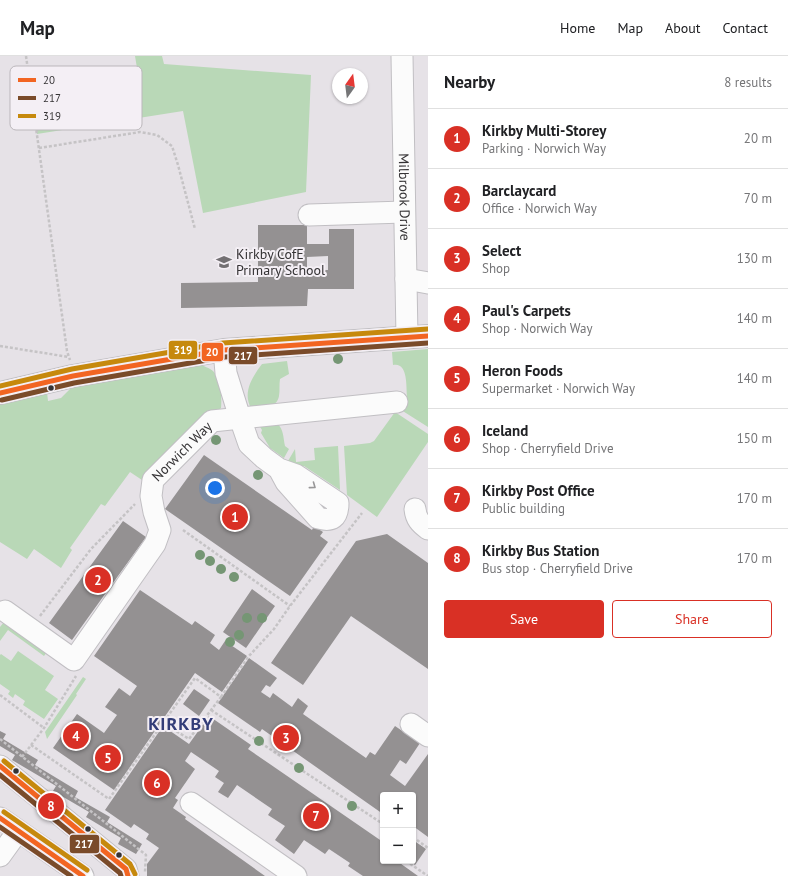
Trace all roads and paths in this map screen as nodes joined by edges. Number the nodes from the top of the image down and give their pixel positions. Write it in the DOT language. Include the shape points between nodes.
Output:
graph roads {
  1 [pos="26,56"];
  2 [pos="402,56"];
  3 [pos="27,66"];
  4 [pos="36,130"];
  5 [pos="39,148"];
  6 [pos="404,212"];
  7 [pos="309,215"];
  8 [pos="195,229"];
  9 [pos="406,279"];
  10 [pos="428,283"];
  11 [pos="417,337"];
  12 [pos="0,346"];
  13 [pos="224,350"];
  14 [pos="71,366"];
  15 [pos="0,393"];
  16 [pos="397,402"];
  17 [pos="240,418"];
  18 [pos="279,469"];
  19 [pos="151,488"];
  20 [pos="415,509"];
  21 [pos="362,513"];
  22 [pos="428,528"];
  23 [pos="183,530"];
  24 [pos="290,606"];
  25 [pos="5,611"];
  26 [pos="30,629"];
  27 [pos="74,660"];
  28 [pos="0,695"];
  29 [pos="221,697"];
  30 [pos="211,710"];
  31 [pos="163,722"];
  32 [pos="44,728"];
  33 [pos="0,739"];
  34 [pos="31,745"];
  35 [pos="22,757"];
  36 [pos="0,766"];
  37 [pos="191,803"];
  38 [pos="0,818"];
  39 [pos="380,822"];
  40 [pos="18,831"];
  41 [pos="416,839"];
  42 [pos="428,848"];
  43 [pos="0,856"];
  44 [pos="410,864"];
  45 [pos="83,876"];
  46 [pos="128,876"];
  47 [pos="145,876"];
  48 [pos="296,876"];
  49 [pos="428,876"];
  1 -- 3 [label="path"];
  2 -- 6 [label="street, Milbrook Drive"];
  4 -- 5 [label="path"];
  5 -- 8 [label="path" via="140,132 157,135 172,146"];
  5 -- 14 [label="path"];
  6 -- 7 [label="street"];
  6 -- 9 [label="street, Milbrook Drive"];
  9 -- 10 [label="street"];
  9 -- 11 [label="street, Milbrook Drive"];
  11 -- 13 [label="main road"];
  12 -- 14 [label="path"];
  13 -- 14 [label="main road"];
  13 -- 17 [label="street" via="226,373"];
  14 -- 15 [label="main road"];
  16 -- 17 [label="street, Norwich Way"];
  17 -- 18 [label="street" via="249,444"];
  17 -- 19 [label="street, Norwich Way" via="212,421 153,480"];
  19 -- 26 [label="path" via="91,549"];
  19 -- 27 [label="street, Norwich Way" via="154,512 160,530 155,544"];
  20 -- 22 [label="street" via="416,517"];
  21 -- 24 [label="path"];
  23 -- 24 [label="path"];
  24 -- 29 [label="path" via="274,629 248,657"];
  25 -- 26 [label="street"];
  26 -- 27 [label="street"];
  27 -- 32 [label="path" via="82,666"];
  28 -- 32 [label="path"];
  29 -- 30 [label="path"];
  29 -- 31 [label="path" via="195,678"];
  30 -- 31 [label="path" via="188,739"];
  30 -- 39 [label="path"];
  31 -- 34 [label="path" via="109,799"];
  32 -- 34 [label="path"];
  33 -- 35 [label="path"];
  34 -- 35 [label="path"];
  35 -- 47 [label="path" via="146,855"];
  36 -- 46 [label="street" via="121,864"];
  37 -- 48 [label="street"];
  38 -- 40 [label="street"];
  40 -- 43 [label="street"];
  40 -- 45 [label="street"];
  41 -- 42 [label="path"];
  44 -- 49 [label="path"];
}
